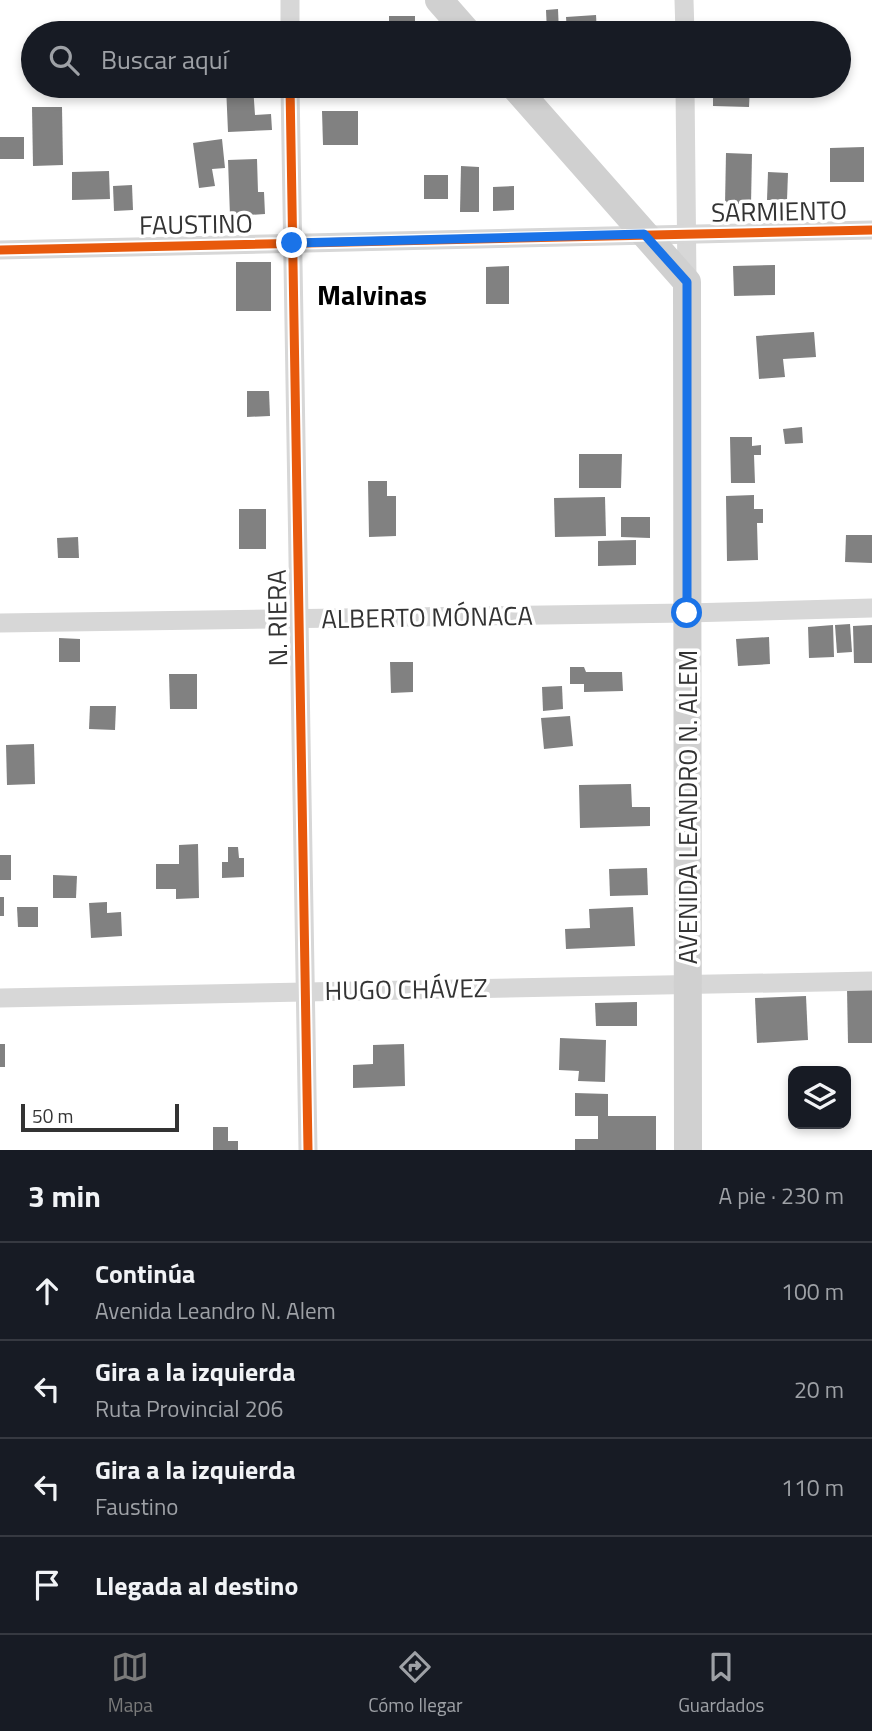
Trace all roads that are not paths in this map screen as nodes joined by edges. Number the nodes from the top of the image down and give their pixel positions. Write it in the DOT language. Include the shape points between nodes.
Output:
graph roads {
  1 [pos="290,0"];
  2 [pos="439,0"];
  3 [pos="684,0"];
  4 [pos="290,21"];
  5 [pos="457,21"];
  6 [pos="685,21"];
  7 [pos="290,98"];
  8 [pos="525,98"];
  9 [pos="685,98"];
  10 [pos="872,230"];
  11 [pos="644,234"];
  12 [pos="686,234"];
  13 [pos="292,243"];
  14 [pos="0,250"];
  15 [pos="687,282"];
  16 [pos="872,608"];
  17 [pos="687,613"];
  18 [pos="298,618"];
  19 [pos="0,623"];
  20 [pos="872,981"];
  21 [pos="687,984"];
  22 [pos="304,991"];
  23 [pos="0,998"];
  24 [pos="308,1150"];
  25 [pos="688,1150"];
  1 -- 4 [label="street"];
  2 -- 5 [label="main road"];
  3 -- 6 [label="street"];
  7 -- 13 [label="street, N. RIERA"];
  8 -- 11 [label="main road"];
  9 -- 12 [label="street, AVENIDA LEANDRO N. ALEM"];
  10 -- 12 [label="street, SARMIENTO"];
  11 -- 12 [label="street, FAUSTINO"];
  11 -- 13 [label="street, FAUSTINO"];
  11 -- 15 [label="main road"];
  12 -- 15 [label="street, AVENIDA LEANDRO N. ALEM"];
  13 -- 14 [label="street, FAUSTINO"];
  13 -- 18 [label="street, N. RIERA"];
  15 -- 17 [label="main road, AVENIDA LEANDRO N. ALEM"];
  16 -- 17 [label="street, ALBERTO MÓNACA"];
  17 -- 18 [label="street, ALBERTO MÓNACA"];
  17 -- 21 [label="main road, AVENIDA LEANDRO N. ALEM"];
  18 -- 19 [label="street, ALBERTO MÓNACA"];
  18 -- 22 [label="street, N. RIERA"];
  20 -- 21 [label="street, HUGO CHÁVEZ"];
  21 -- 22 [label="street, HUGO CHÁVEZ"];
  21 -- 25 [label="main road, AVENIDA LEANDRO N. ALEM"];
  22 -- 23 [label="street, HUGO CHÁVEZ"];
  22 -- 24 [label="street, N. RIERA"];
}
